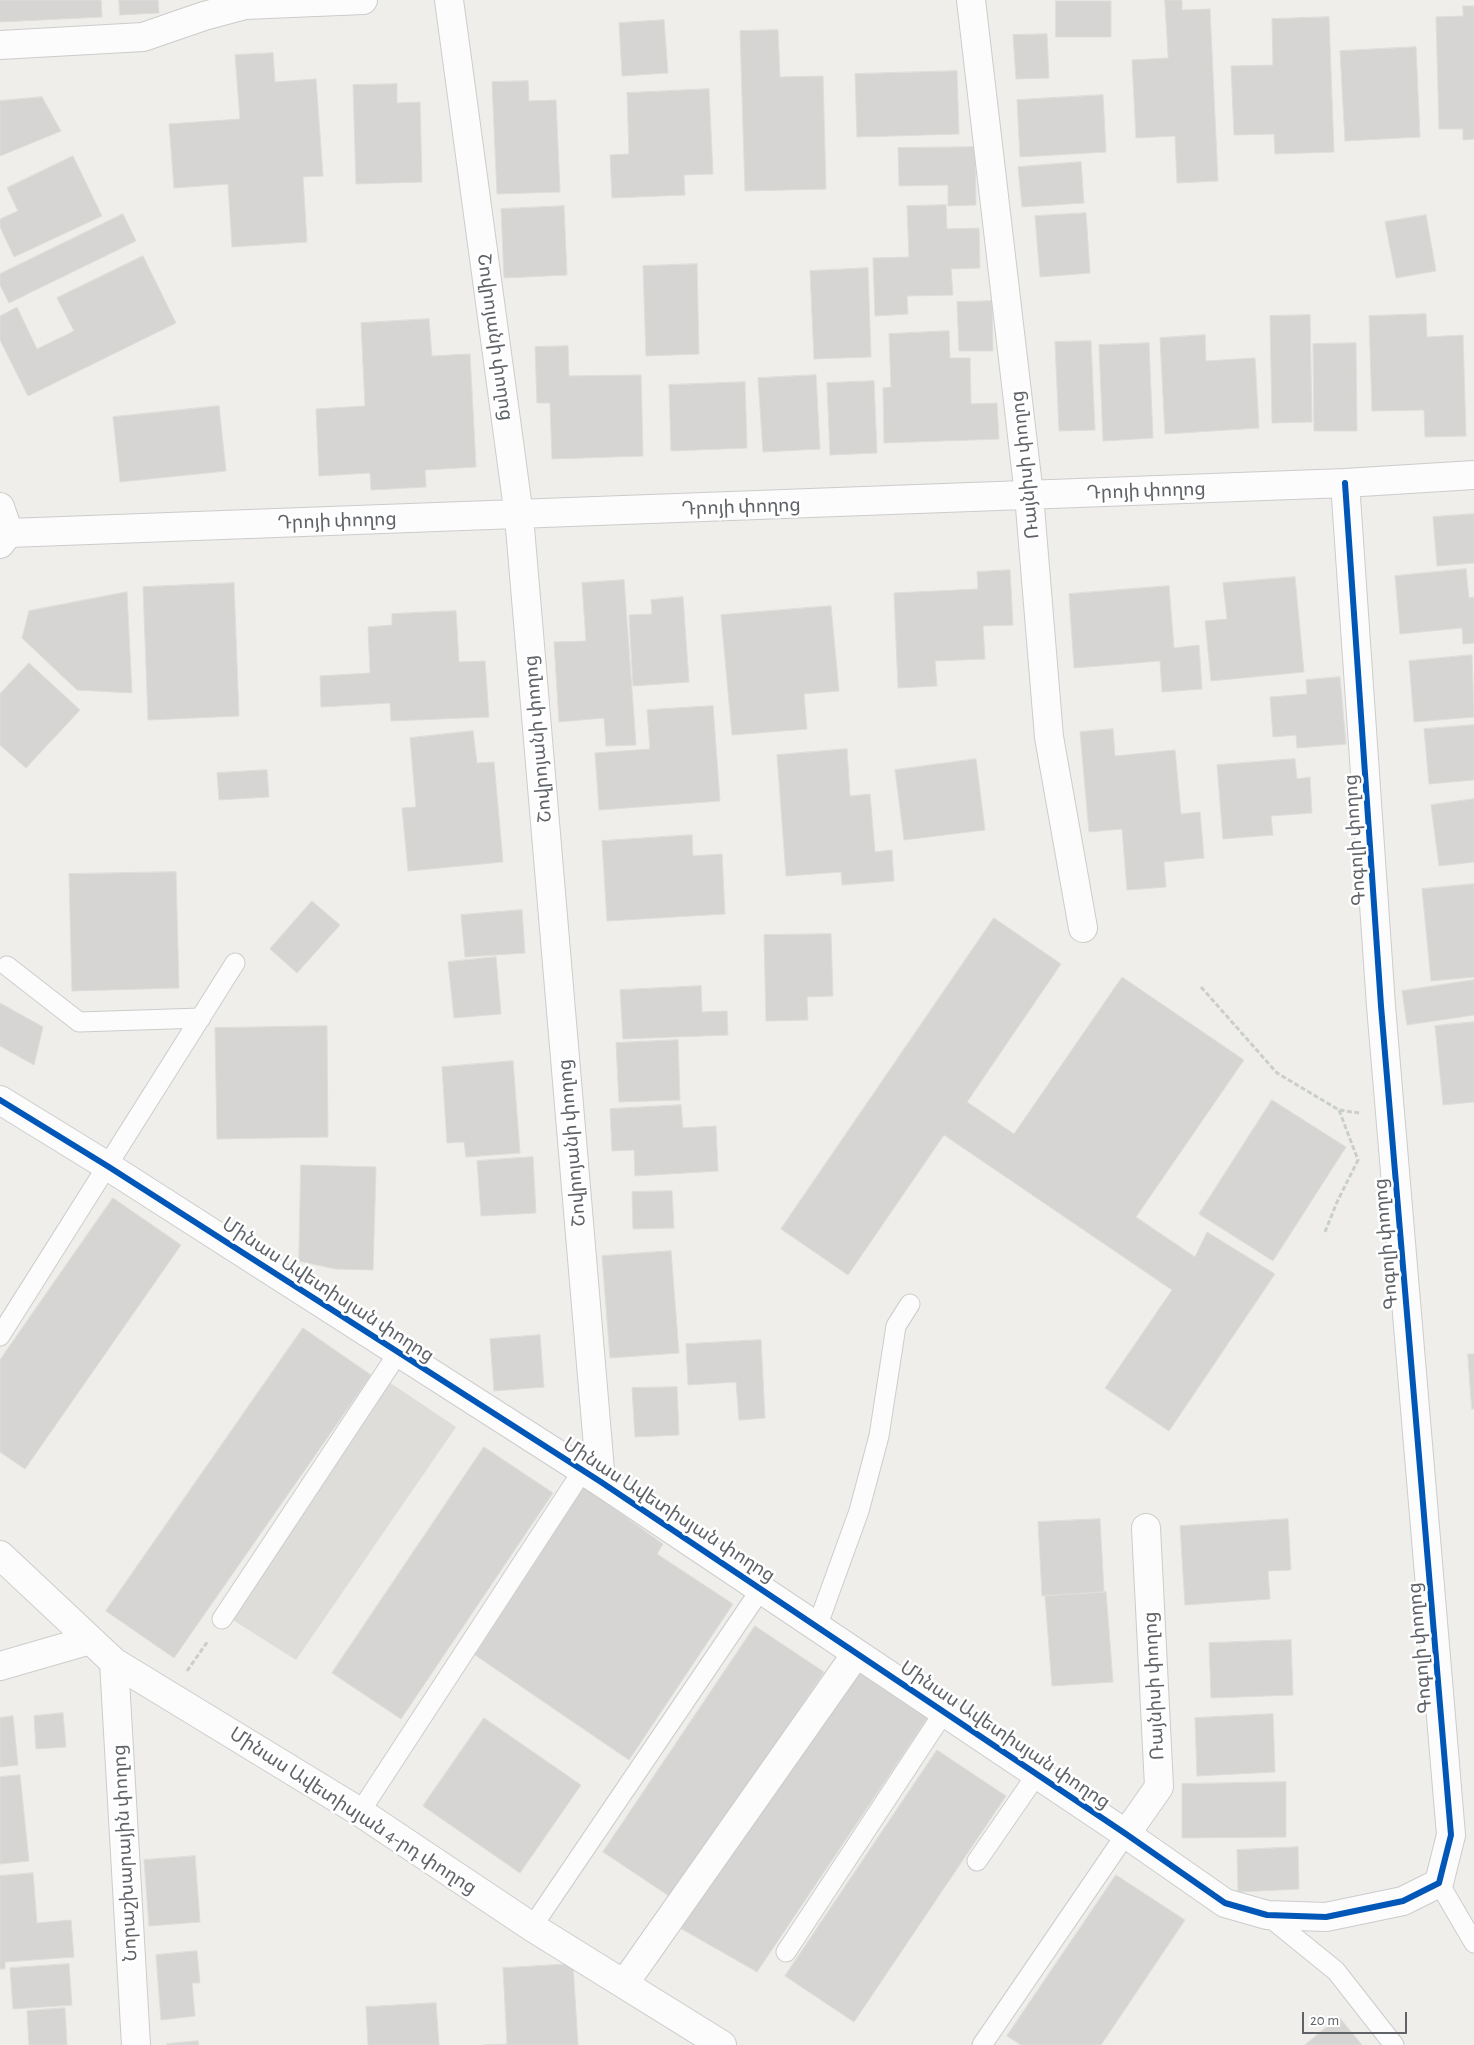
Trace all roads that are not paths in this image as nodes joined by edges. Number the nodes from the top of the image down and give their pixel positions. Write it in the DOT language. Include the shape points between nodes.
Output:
graph roads {
  1 [pos="363,0"];
  2 [pos="449,0"];
  3 [pos="971,0"];
  4 [pos="204,8"];
  5 [pos="0,45"];
  6 [pos="1474,475"];
  7 [pos="1345,483"];
  8 [pos="1029,495"];
  9 [pos="0,507"];
  10 [pos="519,516"];
  11 [pos="4,538"];
  12 [pos="1083,928"];
  13 [pos="235,963"];
  14 [pos="7,966"];
  15 [pos="201,1018"];
  16 [pos="0,1100"];
  17 [pos="108,1167"];
  18 [pos="910,1304"];
  19 [pos="0,1336"];
  20 [pos="398,1353"];
  21 [pos="592,1476"];
  22 [pos="1146,1528"];
  23 [pos="0,1555"];
  24 [pos="761,1589"];
  25 [pos="222,1619"];
  26 [pos="817,1627"];
  27 [pos="90,1640"];
  28 [pos="856,1654"];
  29 [pos="114,1662"];
  30 [pos="0,1666"];
  31 [pos="944,1712"];
  32 [pos="1037,1774"];
  33 [pos="360,1812"];
  34 [pos="1126,1834"];
  35 [pos="977,1861"];
  36 [pos="1439,1883"];
  37 [pos="1267,1915"];
  38 [pos="532,1927"];
  39 [pos="1474,1943"];
  40 [pos="786,1952"];
  41 [pos="624,1984"];
  42 [pos="136,2045"];
  43 [pos="722,2045"];
  44 [pos="982,2045"];
  45 [pos="1394,2045"];
  1 -- 4 [label="street"];
  2 -- 10 [label="street, Շովրոյանի փողոց"];
  3 -- 8 [label="street, Ռայնիսի փողոց"];
  4 -- 5 [label="street" via="143,37"];
  6 -- 7 [label="street, Դրոյի փողոց"];
  7 -- 8 [label="street, Դրոյի փողոց"];
  7 -- 36 [label="street, Գոգոլի փողոց" via="1390,1117 1451,1835"];
  8 -- 10 [label="street, Դրոյի փողոց"];
  8 -- 12 [label="street, Ռայնիսի փողոց" via="1049,736"];
  9 -- 11 [label="street, Դրոյի փողոց"];
  10 -- 11 [label="street, Դրոյի փողոց"];
  10 -- 21 [label="street, Շովրոյանի փողոց"];
  13 -- 15 [label="lane"];
  14 -- 15 [label="lane" via="79,1022"];
  15 -- 17 [label="lane"];
  16 -- 17 [label="street, Մինաս Ավետիսյան փողոց"];
  17 -- 19 [label="lane"];
  17 -- 20 [label="street, Մինաս Ավետիսյան փողոց"];
  18 -- 26 [label="lane" via="896,1326 880,1436 859,1511"];
  20 -- 21 [label="street, Մինաս Ավետիսյան փողոց"];
  20 -- 25 [label="lane"];
  21 -- 24 [label="street, Մինաս Ավետիսյան փողոց"];
  21 -- 33 [label="lane"];
  22 -- 34 [label="street, Ռայնիսի փողոց" via="1159,1787"];
  23 -- 27 [label="street, Մինաս Ավետիսյան 4-րդ փողոց"];
  24 -- 26 [label="street, Մինաս Ավետիսյան փողոց"];
  24 -- 38 [label="lane"];
  26 -- 28 [label="street, Մինաս Ավետիսյան փողոց"];
  27 -- 29 [label="street, Մինաս Ավետիսյան 4-րդ փողոց"];
  27 -- 30 [label="street"];
  28 -- 31 [label="street, Մինաս Ավետիսյան փողոց"];
  28 -- 41 [label="street"];
  29 -- 33 [label="street, Մինաս Ավետիսյան 4-րդ փողոց"];
  29 -- 42 [label="street, Նորաշխարային փողոց"];
  31 -- 32 [label="street, Մինաս Ավետիսյան փողոց"];
  31 -- 40 [label="lane"];
  32 -- 34 [label="street, Մինաս Ավետիսյան փողոց"];
  32 -- 35 [label="lane"];
  33 -- 38 [label="street, Մինաս Ավետիսյան 4-րդ փողոց"];
  34 -- 37 [label="street, Մինաս Ավետիսյան փողոց" via="1226,1903"];
  34 -- 44 [label="lane"];
  36 -- 37 [label="street, Մինաս Ավետիսյան փողոց" via="1403,1901 1326,1917"];
  36 -- 39 [label="lane"];
  37 -- 45 [label="lane" via="1336,1970"];
  38 -- 41 [label="street, Մինաս Ավետիսյան 4-րդ փողոց"];
  41 -- 43 [label="street, Մինաս Ավետիսյան 4-րդ փողոց"];
}
